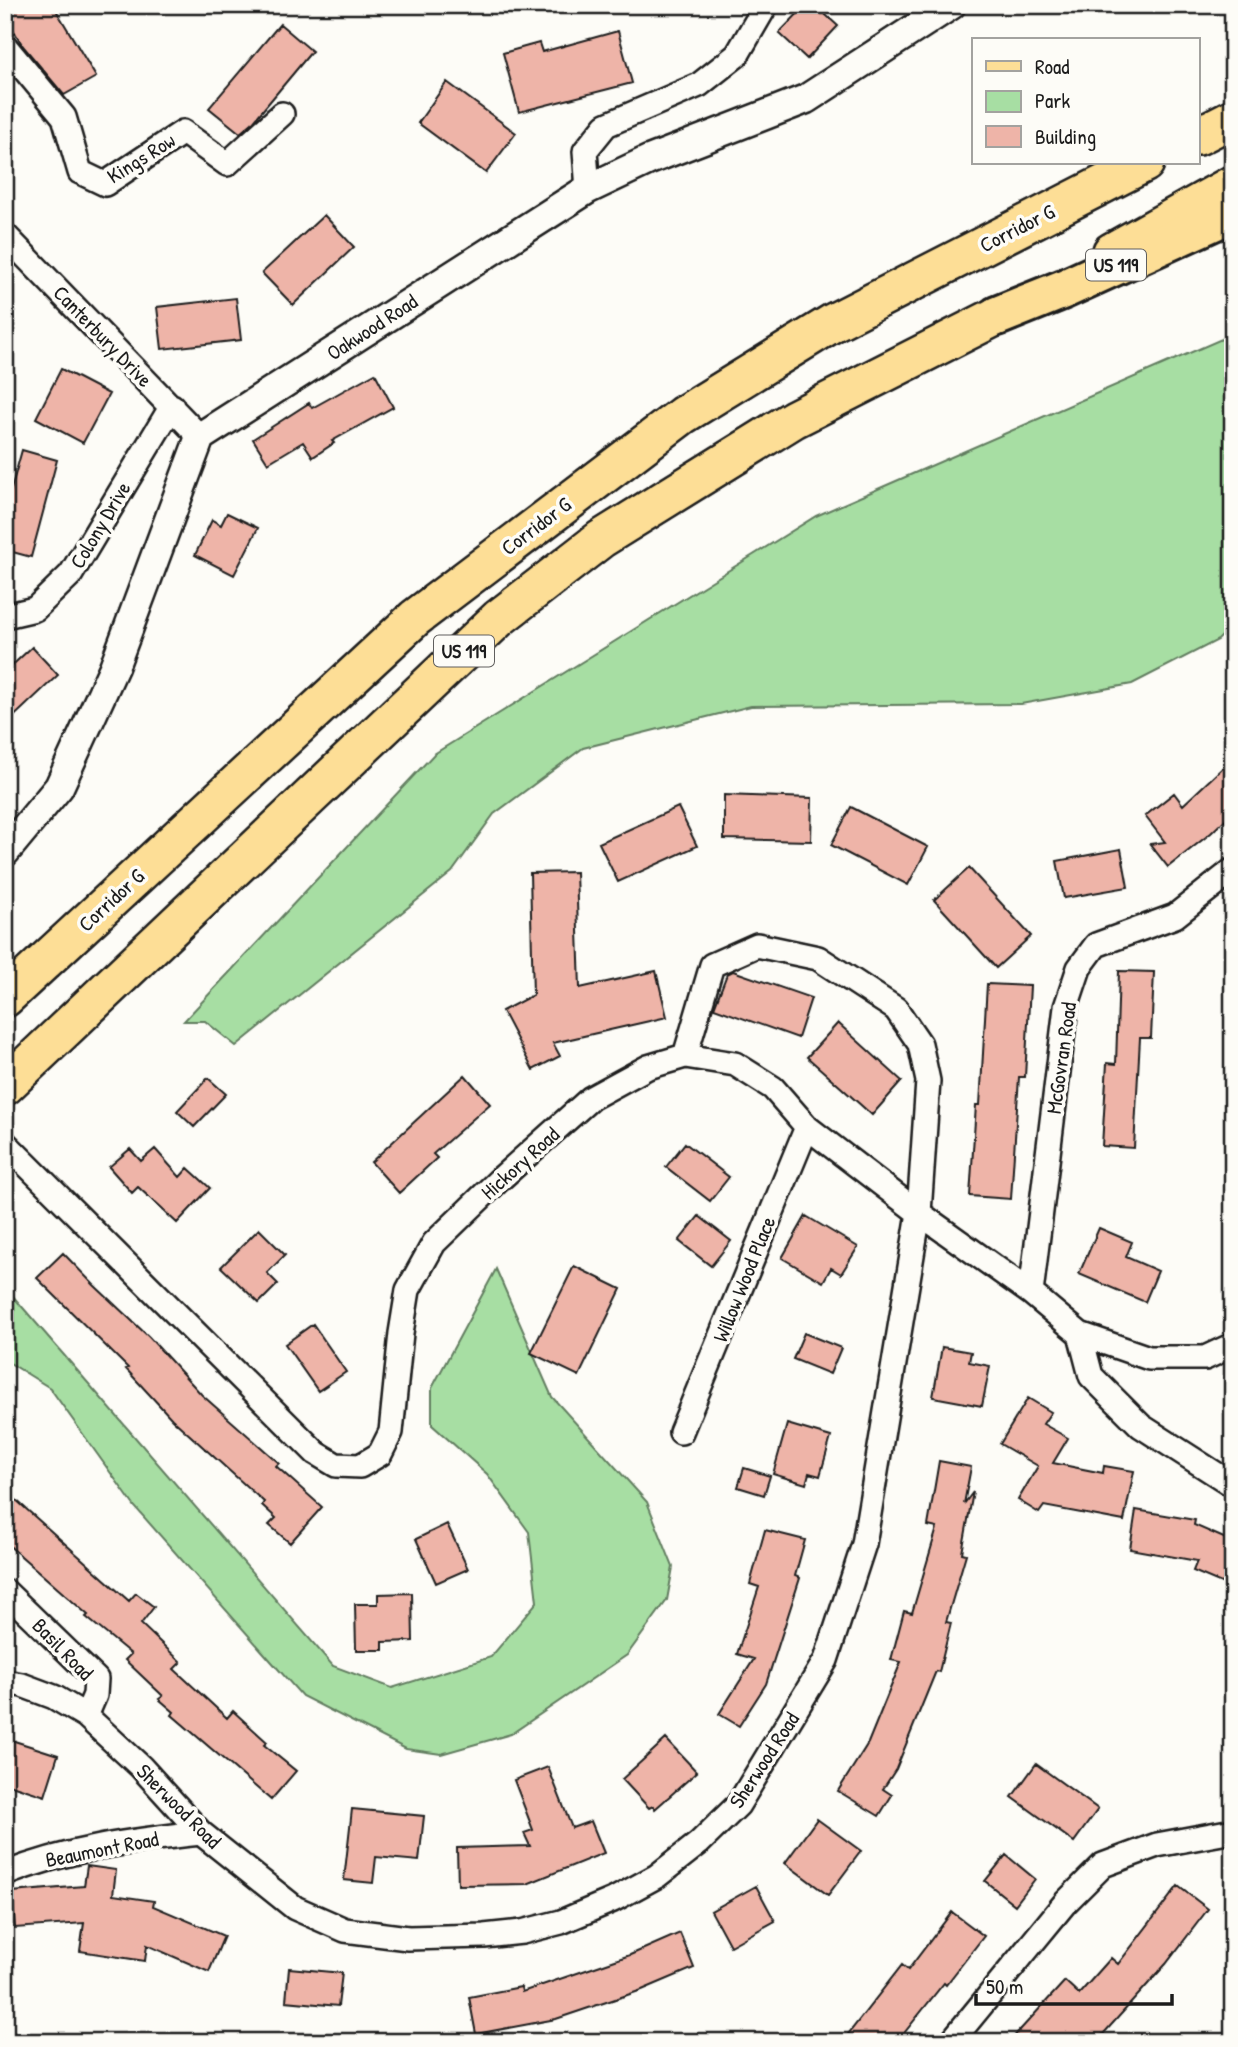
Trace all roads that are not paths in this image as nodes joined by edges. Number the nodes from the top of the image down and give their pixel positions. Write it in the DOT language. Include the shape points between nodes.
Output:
graph roads {
  1 [pos="766,5"];
  2 [pos="951,5"];
  3 [pos="5,47"];
  4 [pos="282,114"];
  5 [pos="1233,118"];
  6 [pos="1200,135"];
  7 [pos="1143,164"];
  8 [pos="1233,183"];
  9 [pos="588,189"];
  10 [pos="1233,212"];
  11 [pos="5,235"];
  12 [pos="998,316"];
  13 [pos="172,406"];
  14 [pos="200,437"];
  15 [pos="5,616"];
  16 [pos="5,852"];
  17 [pos="1233,870"];
  18 [pos="5,998"];
  19 [pos="685,1056"];
  20 [pos="5,1086"];
  21 [pos="807,1127"];
  22 [pos="5,1143"];
  23 [pos="919,1213"];
  24 [pos="1031,1293"];
  25 [pos="1080,1334"];
  26 [pos="1233,1345"];
  27 [pos="681,1432"];
  28 [pos="1233,1486"];
  29 [pos="5,1591"];
  30 [pos="5,1682"];
  31 [pos="86,1716"];
  32 [pos="1233,1831"];
  33 [pos="201,1833"];
  34 [pos="5,1874"];
  35 [pos="951,2042"];
  1 -- 9 [label="street" via="737,55 699,85 606,125 585,150"];
  2 -- 9 [label="street, Oakwood Road" via="806,99 649,160"];
  3 -- 4 [label="street, Kings Row" via="64,117 80,172 105,184 183,132 227,164"];
  5 -- 6 [label="highway"];
  7 -- 18 [label="highway, Corridor G / US 119" via="834,322 672,423 415,618"];
  8 -- 12 [label="main road"];
  9 -- 14 [label="street, Oakwood Road"];
  10 -- 12 [label="highway, US 119"];
  11 -- 13 [label="street, Canterbury Drive"];
  12 -- 20 [label="highway, US 119" via="794,419 601,539 499,618"];
  13 -- 14 [label="street, Canterbury Drive"];
  13 -- 15 [label="street, Colony Drive" via="71,574 35,609"];
  14 -- 16 [label="street" via="114,667 59,787"];
  17 -- 24 [label="street, McGovran Road" via="1175,916 1096,944 1079,968 1066,1007"];
  19 -- 21 [label="street, Hickory Road" via="735,1064 773,1088"];
  19 -- 22 [label="street, Hickory Road" via="648,1067 591,1098 435,1243 408,1290 391,1432 380,1454 359,1466 335,1465 316,1453"];
  19 -- 23 [label="street, Sherwood Road" via="712,965 757,945 818,958 896,1009 920,1044 928,1082"];
  21 -- 23 [label="street, Hickory Road"];
  21 -- 27 [label="street, Willow Wood Place"];
  23 -- 24 [label="street, Hickory Road"];
  23 -- 33 [label="street, Sherwood Road" via="864,1544 826,1660 738,1805 699,1843 657,1876 561,1922 509,1933 408,1938 345,1930 295,1909"];
  24 -- 25 [label="street, Hickory Road"];
  25 -- 26 [label="street, Hickory Road" via="1149,1358 1205,1358"];
  25 -- 28 [label="street" via="1091,1376 1141,1426"];
  29 -- 31 [label="street, Basil Road" via="96,1679"];
  30 -- 31 [label="street, Sherwood Road" via="54,1697"];
  31 -- 33 [label="street, Sherwood Road"];
  32 -- 35 [label="street" via="1157,1845 1103,1865 1065,1903"];
  33 -- 34 [label="street, Beaumont Road" via="133,1840 38,1861"];
}
